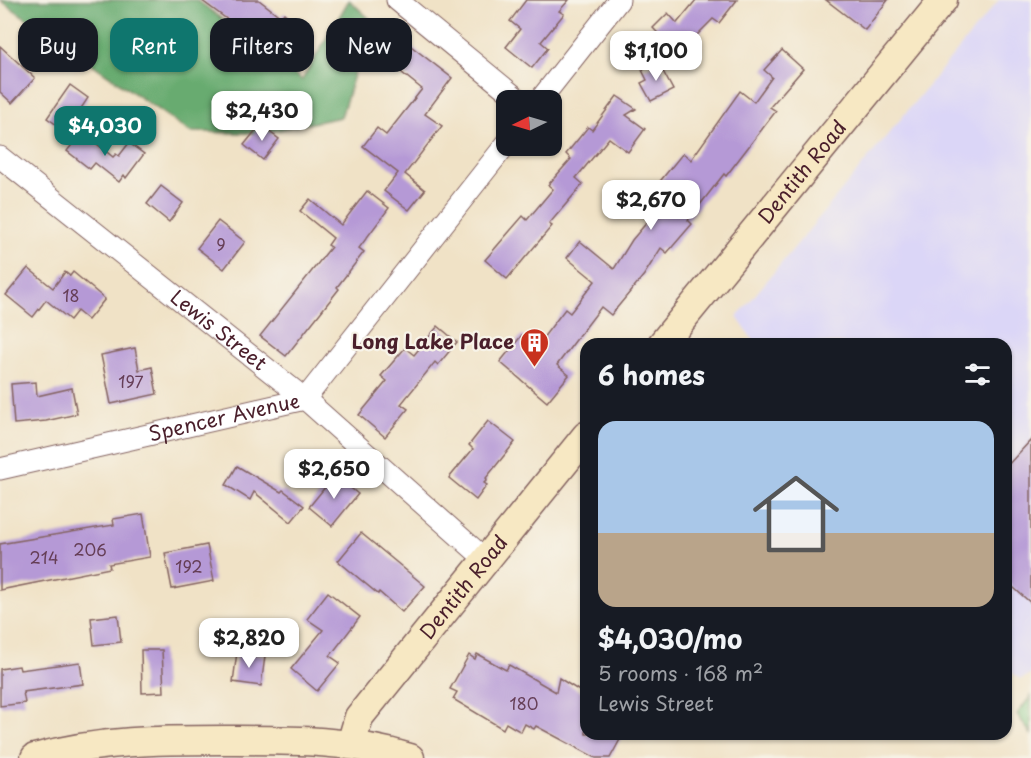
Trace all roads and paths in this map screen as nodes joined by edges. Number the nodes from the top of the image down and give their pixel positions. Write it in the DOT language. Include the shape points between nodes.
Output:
graph roads {
  1 [pos="397,0"];
  2 [pos="619,0"];
  3 [pos="943,0"];
  4 [pos="507,90"];
  5 [pos="548,90"];
  6 [pos="497,156"];
  7 [pos="0,157"];
  8 [pos="667,338"];
  9 [pos="304,399"];
  10 [pos="580,443"];
  11 [pos="0,469"];
  12 [pos="486,560"];
  13 [pos="351,744"];
  14 [pos="35,758"];
  15 [pos="411,758"];
  1 -- 4 [label="street"];
  2 -- 5 [label="street"];
  3 -- 8 [label="main road, Dentith Road"];
  6 -- 9 [label="street, Spencer Avenue"];
  7 -- 9 [label="street, Lewis Street"];
  9 -- 11 [label="street, Spencer Avenue"];
  9 -- 12 [label="street, Lewis Street"];
  10 -- 12 [label="main road, Dentith Road"];
  12 -- 13 [label="main road, Dentith Road" via="359,717"];
  13 -- 14 [label="main road" via="151,740 74,748"];
  13 -- 15 [label="main road"];
}
